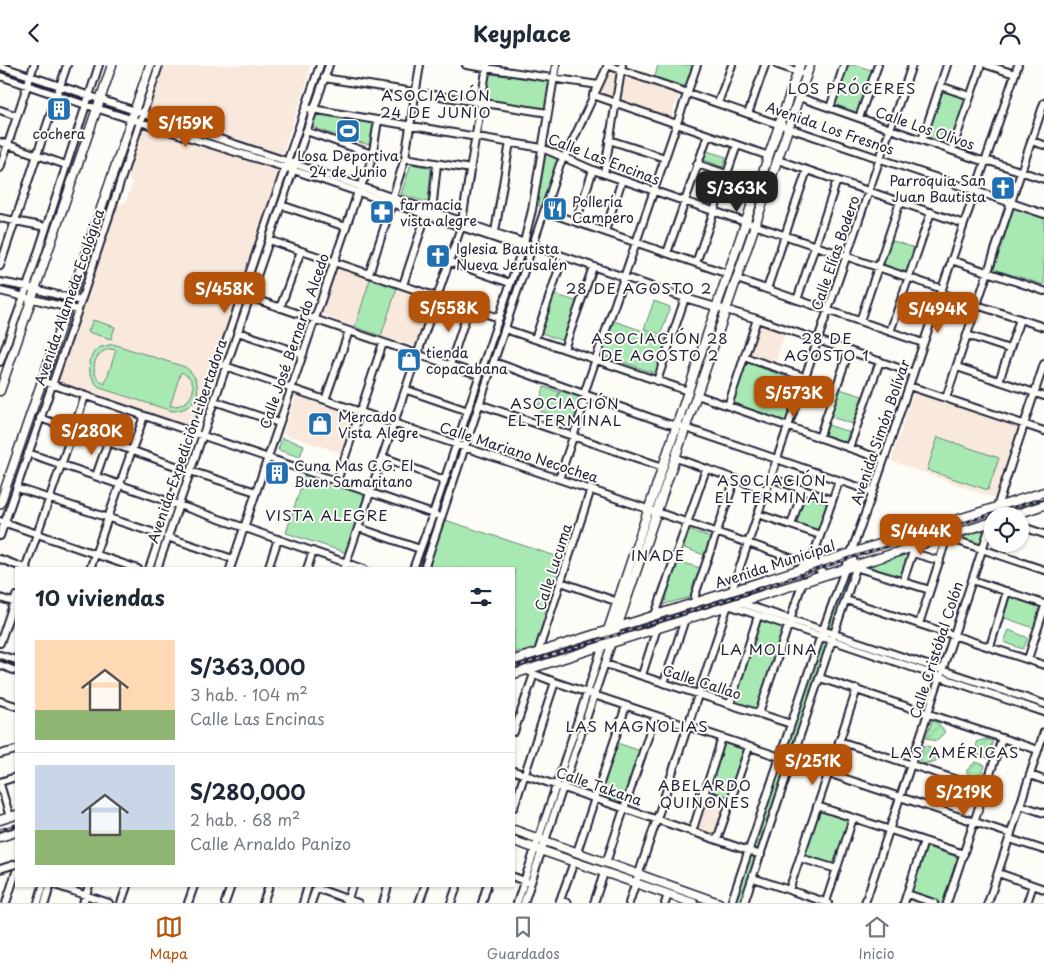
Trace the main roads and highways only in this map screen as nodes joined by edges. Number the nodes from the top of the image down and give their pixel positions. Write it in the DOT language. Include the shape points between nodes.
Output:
graph roads {
  1 [pos="112,65"];
  2 [pos="150,65"];
  3 [pos="810,65"];
  4 [pos="799,69"];
  5 [pos="0,391"];
  6 [pos="1044,492"];
  7 [pos="0,504"];
  8 [pos="1044,505"];
  9 [pos="1029,510"];
  10 [pos="984,523"];
  11 [pos="625,594"];
  12 [pos="617,627"];
  13 [pos="608,630"];
  14 [pos="612,642"];
  15 [pos="603,645"];
  16 [pos="515,660"];
  17 [pos="515,674"];
  18 [pos="13,816"];
  19 [pos="0,820"];
  20 [pos="515,830"];
  21 [pos="15,832"];
  22 [pos="0,837"];
  23 [pos="515,841"];
  24 [pos="692,903"];
  25 [pos="719,903"];
  1 -- 5 [label="main road"];
  2 -- 7 [label="main road, Avenida Alameda Ecológica"];
  3 -- 11 [label="main road" via="676,458"];
  4 -- 11 [label="main road" via="688,391"];
  6 -- 12 [label="main road, Avenida Municipal"];
  8 -- 9 [label="main road"];
  10 -- 14 [label="main road, Avenida Municipal" via="914,549"];
  11 -- 12 [label="main road"];
  11 -- 13 [label="main road" via="618,602"];
  12 -- 13 [label="main road, Avenida Municipal"];
  12 -- 14 [label="main road"];
  13 -- 15 [label="main road"];
  13 -- 16 [label="main road, Avenida Municipal"];
  14 -- 15 [label="main road, Avenida Municipal"];
  15 -- 17 [label="main road, Avenida Municipal"];
  18 -- 19 [label="main road"];
  20 -- 25 [label="main road"];
  21 -- 22 [label="main road"];
  23 -- 24 [label="main road"];
}
